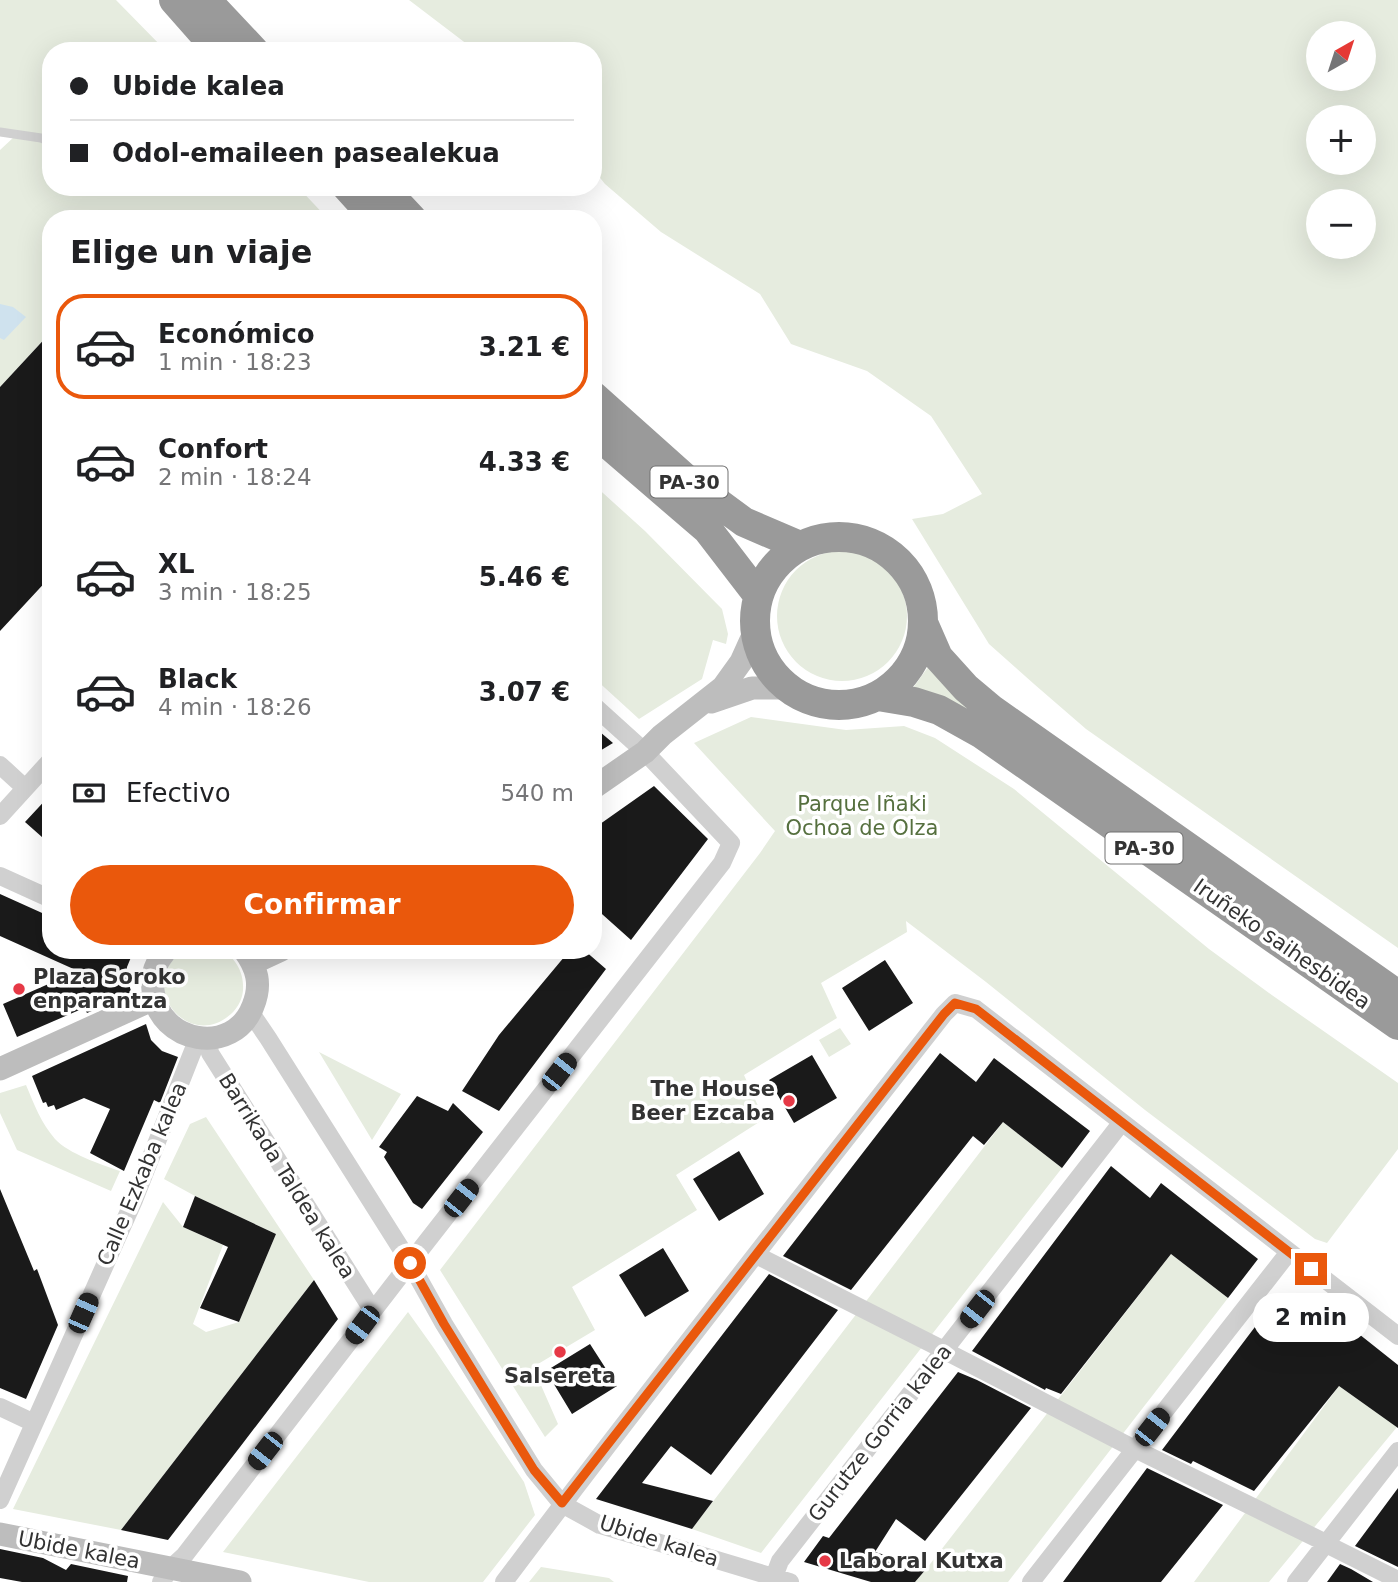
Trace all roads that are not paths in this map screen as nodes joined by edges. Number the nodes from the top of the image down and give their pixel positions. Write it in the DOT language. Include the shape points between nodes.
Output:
graph roads {
  1 [pos="174,0"];
  2 [pos="206,0"];
  3 [pos="211,42"];
  4 [pos="246,42"];
  5 [pos="0,132"];
  6 [pos="42,138"];
  7 [pos="355,196"];
  8 [pos="390,196"];
  9 [pos="368,210"];
  10 [pos="404,210"];
  11 [pos="602,404"];
  12 [pos="602,438"];
  13 [pos="800,546"];
  14 [pos="758,595"];
  15 [pos="923,625"];
  16 [pos="755,631"];
  17 [pos="787,688"];
  18 [pos="878,696"];
  19 [pos="702,705"];
  20 [pos="602,713"];
  21 [pos="645,752"];
  22 [pos="0,765"];
  23 [pos="42,770"];
  24 [pos="602,782"];
  25 [pos="25,788"];
  26 [pos="0,816"];
  27 [pos="0,876"];
  28 [pos="42,895"];
  29 [pos="160,959"];
  30 [pos="249,959"];
  31 [pos="1398,995"];
  32 [pos="154,999"];
  33 [pos="251,1013"];
  34 [pos="1398,1025"];
  35 [pos="203,1038"];
  36 [pos="0,1069"];
  37 [pos="1122,1122"];
  38 [pos="1289,1252"];
  39 [pos="762,1258"];
  40 [pos="410,1263"];
  41 [pos="373,1311"];
  42 [pos="1398,1336"];
  43 [pos="0,1407"];
  44 [pos="34,1423"];
  45 [pos="1398,1451"];
  46 [pos="0,1500"];
  47 [pos="562,1503"];
  48 [pos="0,1534"];
  49 [pos="167,1575"];
  50 [pos="779,1580"];
  51 [pos="1398,1580"];
  52 [pos="240,1582"];
  53 [pos="504,1582"];
  54 [pos="1031,1582"];
  55 [pos="1296,1582"];
  1 -- 3 [label="highway"];
  2 -- 4 [label="highway"];
  5 -- 6 [label="lane"];
  7 -- 9 [label="highway"];
  8 -- 10 [label="highway"];
  11 -- 13 [label="highway, PA-30" via="687,480 744,523"];
  12 -- 14 [label="highway, PA-30" via="708,530"];
  13 -- 14 [label="highway, PA-30" via="782,558"];
  13 -- 15 [label="highway, PA-30" via="824,538 849,537 895,557 921,600"];
  14 -- 16 [label="highway, PA-30"];
  15 -- 18 [label="highway, PA-30" via="912,662 901,678"];
  15 -- 31 [label="highway, Iruñeko saihesbidea / PA-30" via="938,657 991,709"];
  16 -- 17 [label="highway, PA-30" via="771,672"];
  16 -- 19 [label="main road" via="741,662"];
  17 -- 18 [label="highway, PA-30" via="831,705 856,704"];
  17 -- 19 [label="main road" via="752,688"];
  18 -- 34 [label="highway, Iruñeko saihesbidea / PA-30" via="939,710 982,734"];
  19 -- 21 [label="main road"];
  20 -- 21 [label="street"];
  21 -- 24 [label="main road"];
  21 -- 40 [label="street" via="731,843 722,863"];
  22 -- 25 [label="street"];
  23 -- 25 [label="street"];
  25 -- 26 [label="street"];
  27 -- 28 [label="street"];
  29 -- 32 [label="main road" via="152,982"];
  30 -- 33 [label="main road" via="258,980"];
  32 -- 35 [label="main road" via="170,1025 183,1034"];
  32 -- 36 [label="main road"];
  33 -- 35 [label="main road" via="225,1035"];
  33 -- 40 [label="street"];
  35 -- 41 [label="street, Barrikada Taldea kalea"];
  35 -- 44 [label="street, Calle Ezkaba kalea"];
  37 -- 38 [label="street"];
  37 -- 47 [label="street" via="976,1009 955,1003"];
  37 -- 50 [label="street, Gurutze Gorria kalea" via="780,1561"];
  38 -- 42 [label="street"];
  38 -- 54 [label="street"];
  39 -- 51 [label="street"];
  40 -- 41 [label="street"];
  40 -- 47 [label="street, Ubide kalea" via="534,1470"];
  41 -- 49 [label="street"];
  43 -- 44 [label="street"];
  44 -- 46 [label="street, Calle Ezkaba kalea"];
  45 -- 55 [label="street"];
  47 -- 50 [label="street, Ubide kalea" via="600,1525"];
  47 -- 53 [label="street"];
  48 -- 49 [label="main road, Ubide kalea"];
  49 -- 52 [label="main road, Ubide kalea"];
}
